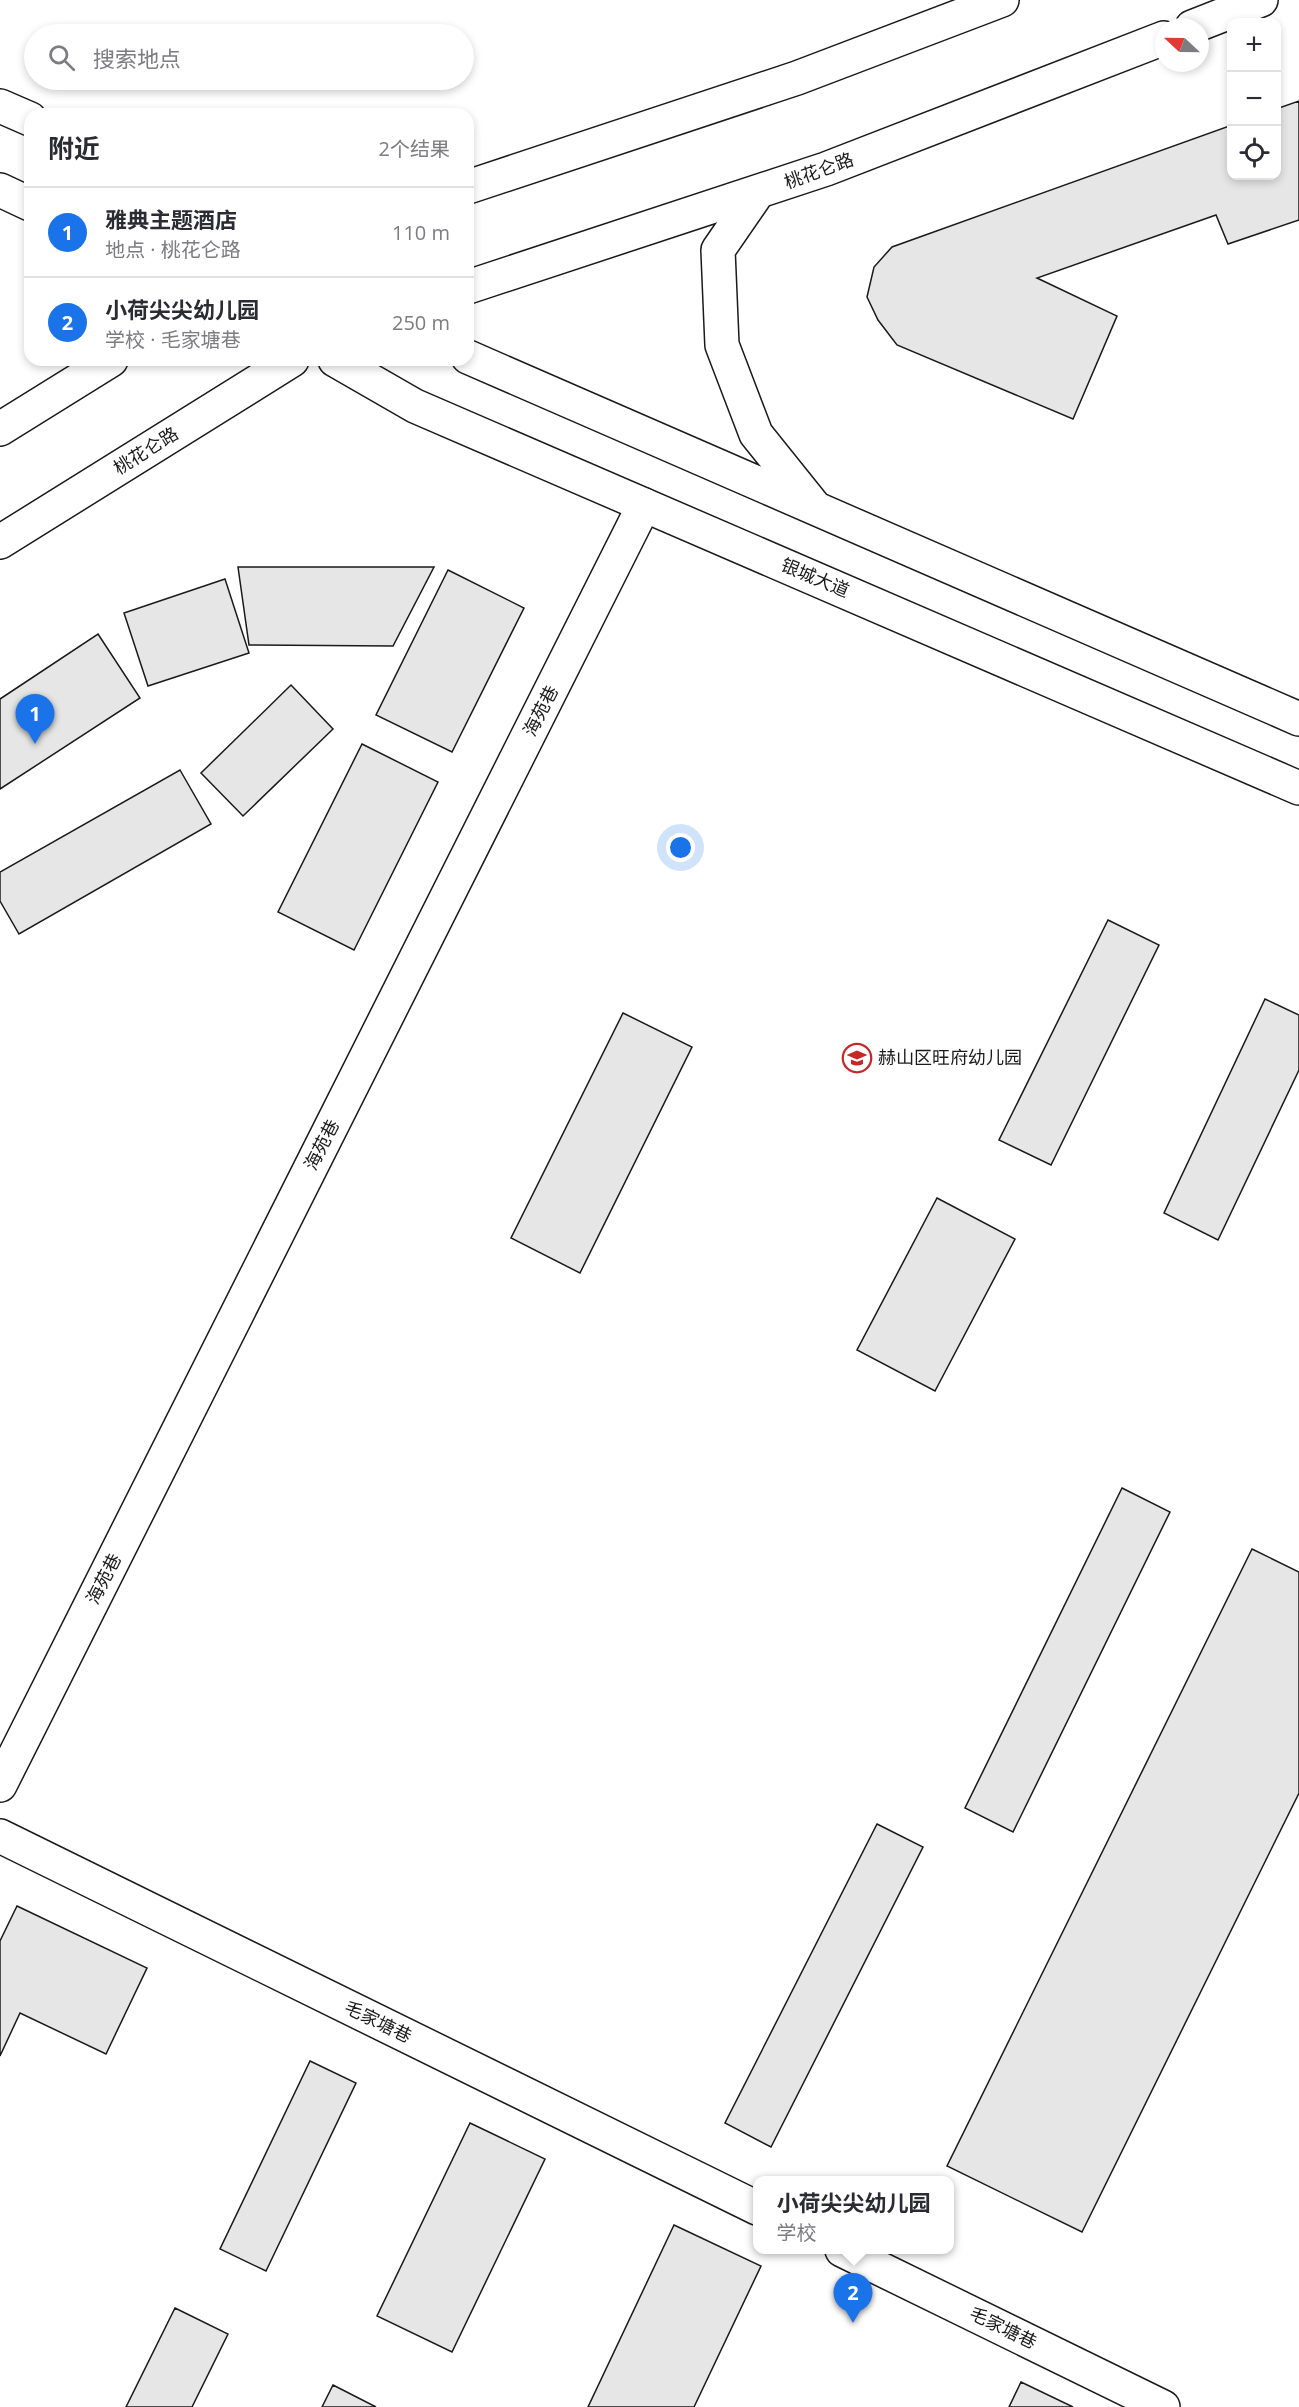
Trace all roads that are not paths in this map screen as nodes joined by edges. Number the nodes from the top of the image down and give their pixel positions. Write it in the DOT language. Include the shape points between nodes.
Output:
graph roads {
  1 [pos="1002,0"];
  2 [pos="1261,0"];
  3 [pos="958,8"];
  4 [pos="1209,20"];
  5 [pos="1155,41"];
  6 [pos="0,106"];
  7 [pos="24,116"];
  8 [pos="474,185"];
  9 [pos="0,190"];
  10 [pos="758,192"];
  11 [pos="24,201"];
  12 [pos="474,285"];
  13 [pos="474,360"];
  14 [pos="101,366"];
  15 [pos="282,366"];
  16 [pos="345,366"];
  17 [pos="0,429"];
  18 [pos="644,505"];
  19 [pos="816,508"];
  20 [pos="0,542"];
  21 [pos="1299,720"];
  22 [pos="1299,788"];
  23 [pos="0,1785"];
  24 [pos="0,1836"];
  25 [pos="753,2206"];
  26 [pos="850,2254"];
  27 [pos="1163,2407"];
  1 -- 3 [label="main road"];
  2 -- 4 [label="main road"];
  3 -- 8 [label="main road" via="797,78"];
  5 -- 10 [label="main road, 桃花仑路"];
  6 -- 7 [label="main road"];
  9 -- 11 [label="main road"];
  10 -- 12 [label="main road, 桃花仑路"];
  10 -- 19 [label="main road" via="718,250 722,345 756,434"];
  13 -- 19 [label="main road"];
  14 -- 17 [label="main road"];
  15 -- 20 [label="main road, 桃花仑路"];
  16 -- 18 [label="main road, 银城大道" via="415,406"];
  18 -- 22 [label="main road, 银城大道"];
  18 -- 23 [label="main road, 海苑巷"];
  19 -- 21 [label="main road"];
  24 -- 25 [label="main road, 毛家塘巷"];
  26 -- 27 [label="main road, 毛家塘巷"];
}
